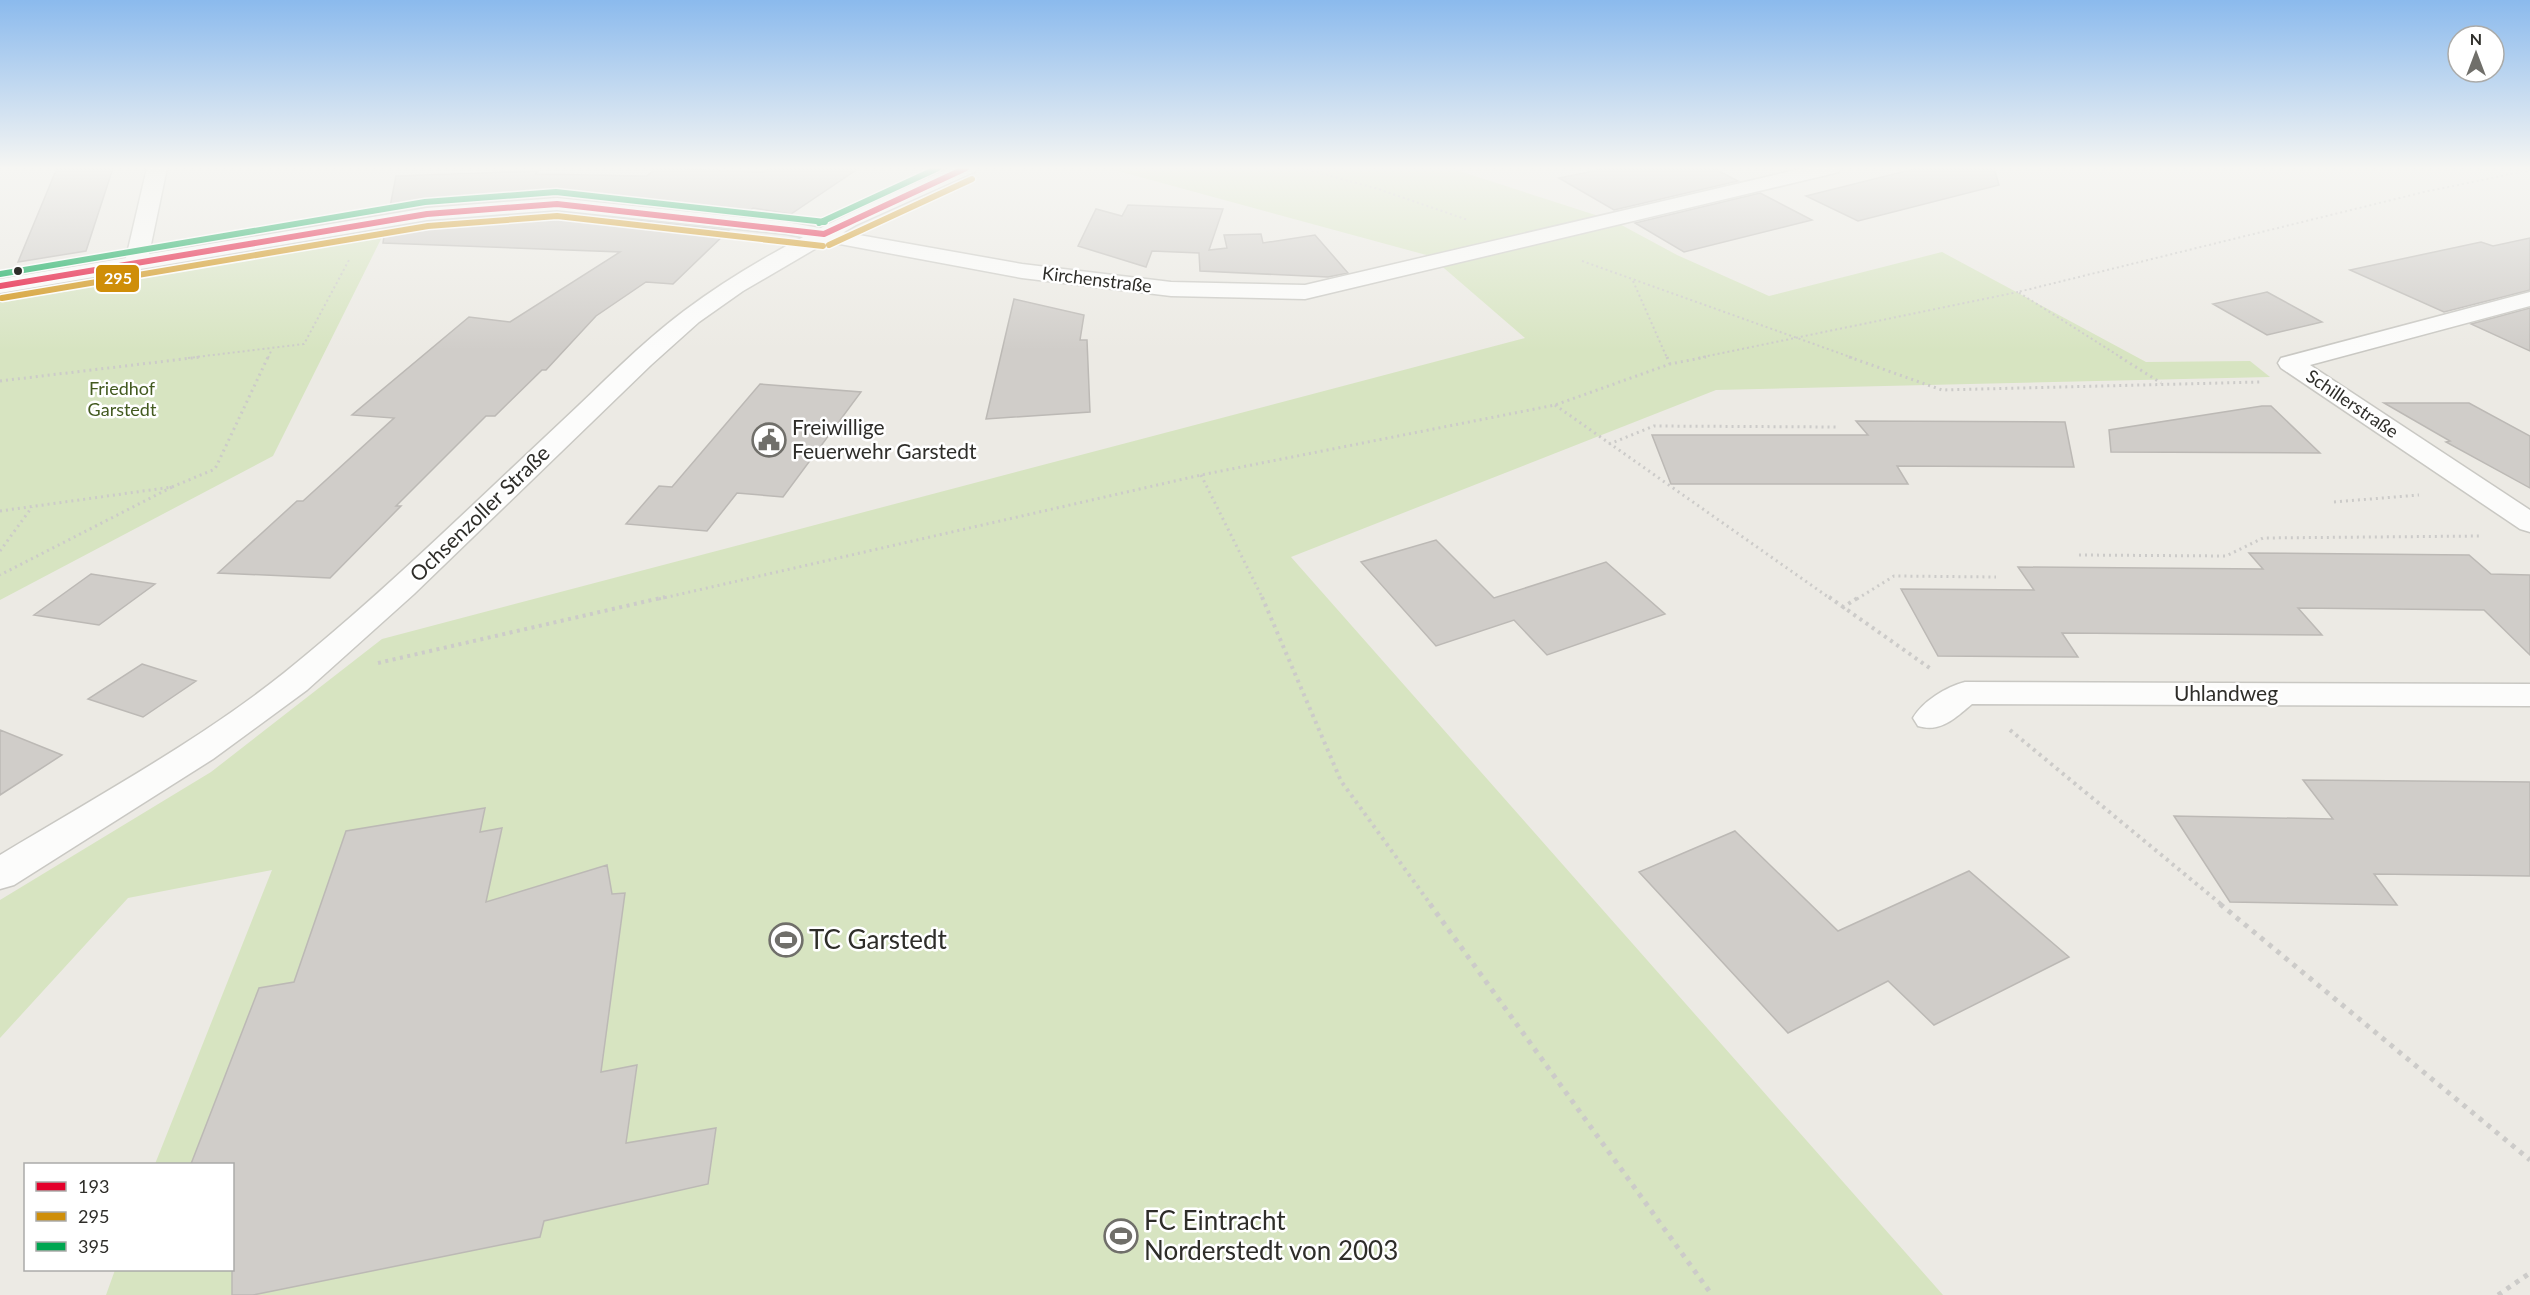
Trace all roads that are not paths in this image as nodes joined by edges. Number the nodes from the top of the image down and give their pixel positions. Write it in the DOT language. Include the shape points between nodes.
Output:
graph roads {
  1 [pos="143,228"];
  2 [pos="339,228"];
  3 [pos="775,228"];
  4 [pos="837,228"];
  5 [pos="1563,228"];
  6 [pos="825,234"];
  7 [pos="136,262"];
  8 [pos="0,286"];
  9 [pos="2530,299"];
  10 [pos="2530,523"];
  11 [pos="2530,695"];
  12 [pos="1930,718"];
  13 [pos="0,874"];
  1 -- 7 [label="street"];
  2 -- 7 [label="street, Kirchenstraße"];
  3 -- 6 [label="street, Kirchenstraße"];
  4 -- 6 [label="street, Ochsenzoller Straße"];
  5 -- 6 [label="street, Kirchenstraße" via="1305,291 1172,289 1022,271"];
  6 -- 13 [label="street, Ochsenzoller Straße" via="735,286 691,317 403,587 295,681 200,750"];
  7 -- 8 [label="street, Kirchenstraße"];
  9 -- 10 [label="street, Schillerstraße" via="2290,363"];
  11 -- 12 [label="street, Uhlandweg" via="1965,693"];
}
